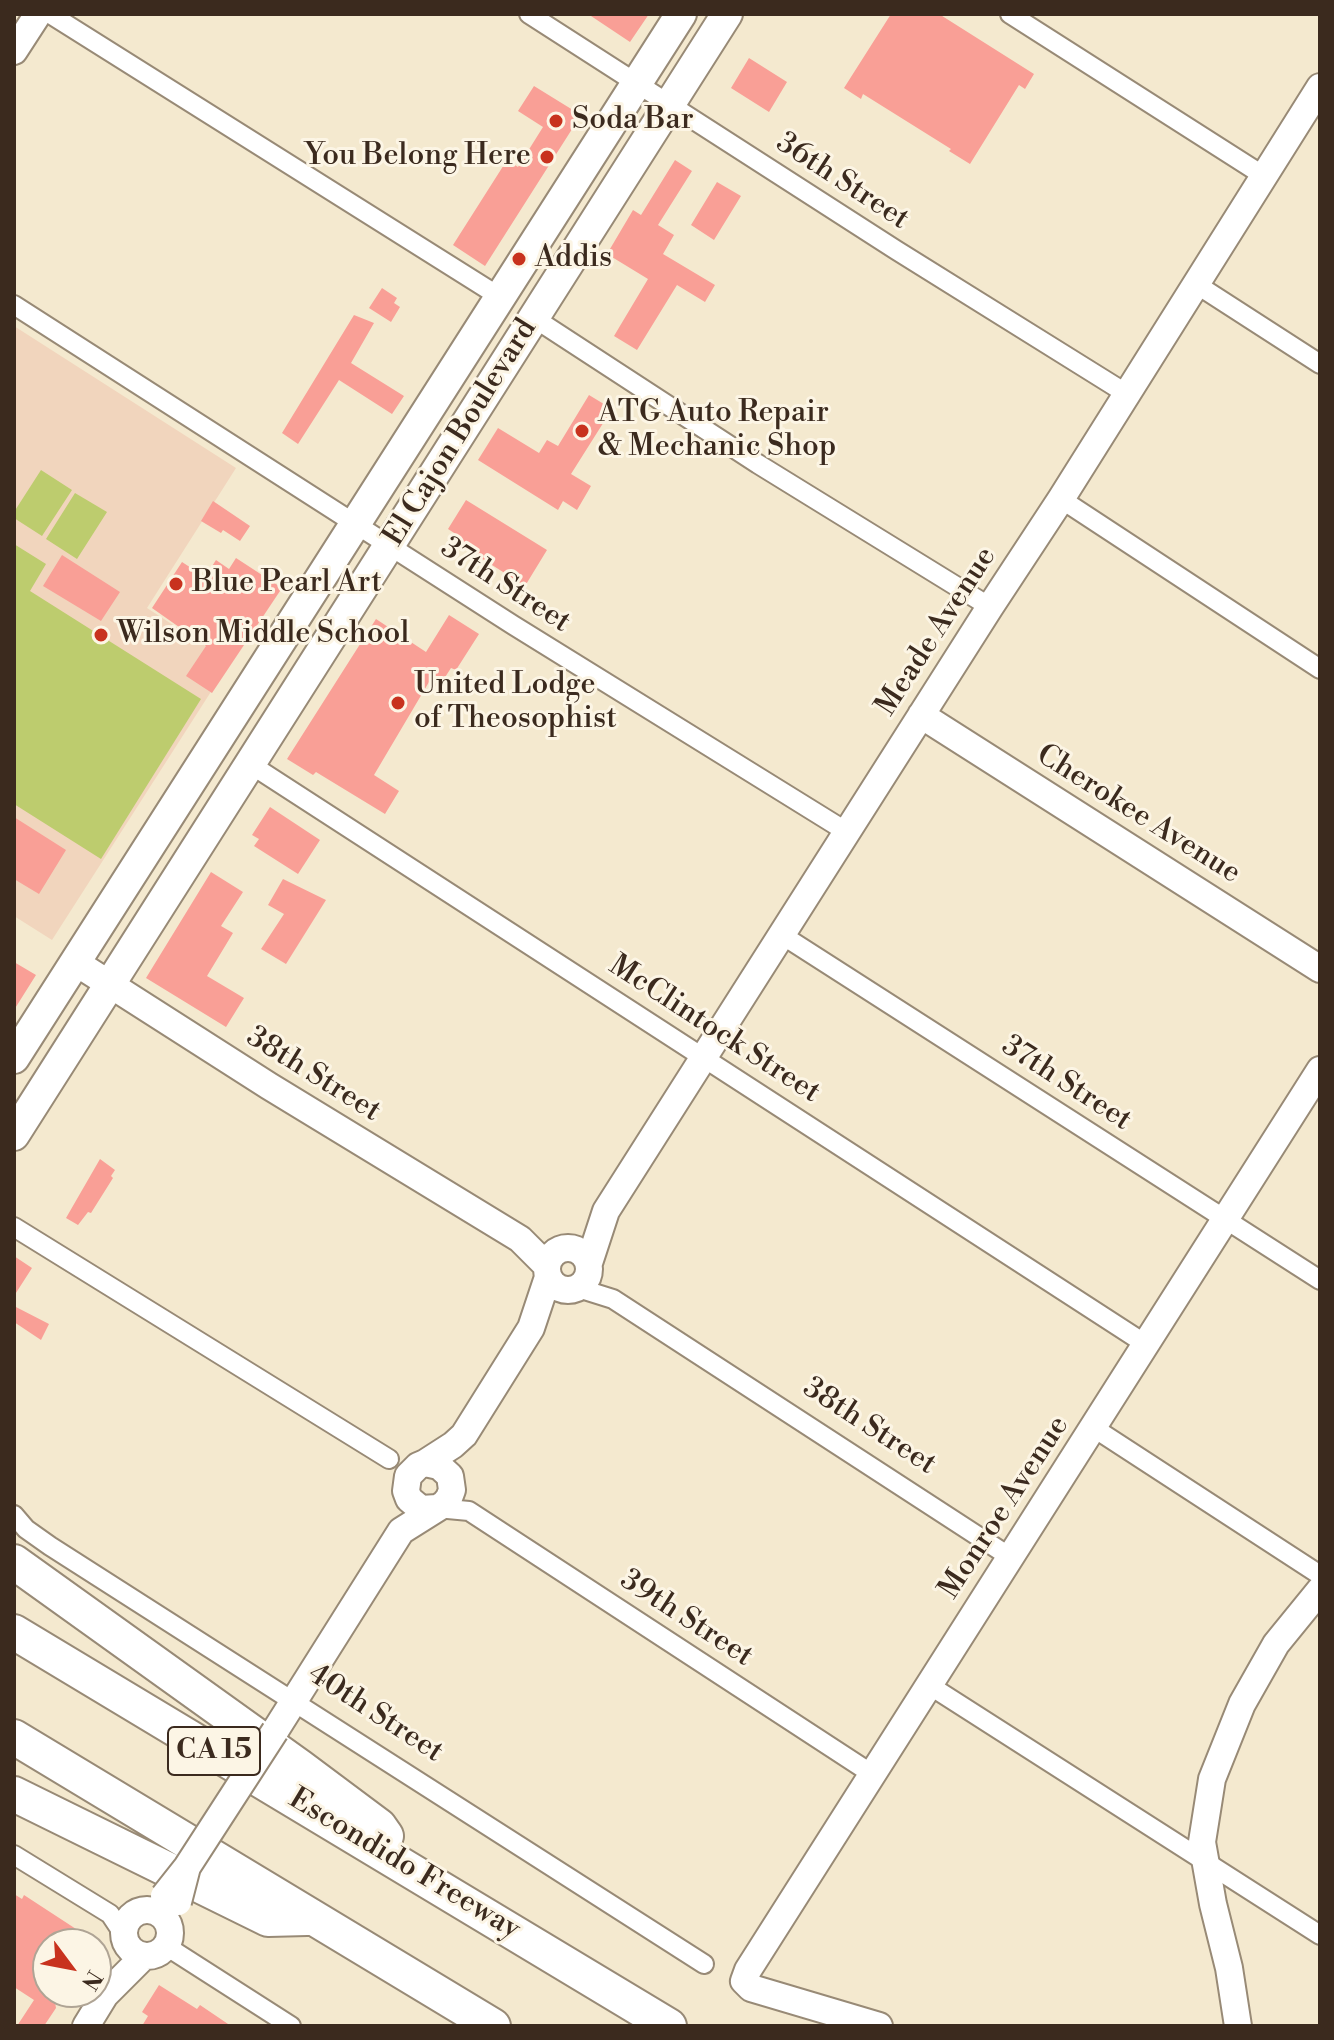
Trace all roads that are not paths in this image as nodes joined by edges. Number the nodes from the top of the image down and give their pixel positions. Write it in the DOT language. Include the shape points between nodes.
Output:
graph roads {
  1 [pos="38,14"];
  2 [pos="50,14"];
  3 [pos="529,14"];
  4 [pos="681,14"];
  5 [pos="727,14"];
  6 [pos="1010,14"];
  7 [pos="14,51"];
  8 [pos="637,83"];
  9 [pos="1320,87"];
  10 [pos="670,104"];
  11 [pos="1264,176"];
  12 [pos="1196,284"];
  13 [pos="500,297"];
  14 [pos="14,305"];
  15 [pos="534,318"];
  16 [pos="1320,364"];
  17 [pos="1127,394"];
  18 [pos="1061,499"];
  19 [pos="355,523"];
  20 [pos="389,545"];
  21 [pos="990,607"];
  22 [pos="1320,669"];
  23 [pos="921,715"];
  24 [pos="250,764"];
  25 [pos="847,832"];
  26 [pos="782,935"];
  27 [pos="75,962"];
  28 [pos="1320,969"];
  29 [pos="110,984"];
  30 [pos="705,1057"];
  31 [pos="14,1058"];
  32 [pos="1320,1070"];
  33 [pos="14,1135"];
  34 [pos="606,1211"];
  35 [pos="1226,1219"];
  36 [pos="14,1227"];
  37 [pos="555,1260"];
  38 [pos="582,1278"];
  39 [pos="1320,1280"];
  40 [pos="531,1328"];
  41 [pos="1147,1345"];
  42 [pos="1094,1428"];
  43 [pos="464,1435"];
  44 [pos="389,1459"];
  45 [pos="425,1463"];
  46 [pos="452,1483"];
  47 [pos="406,1491"];
  48 [pos="437,1508"];
  49 [pos="469,1511"];
  50 [pos="14,1515"];
  51 [pos="401,1531"];
  52 [pos="1010,1557"];
  53 [pos="14,1562"];
  54 [pos="1320,1575"];
  55 [pos="1320,1590"];
  56 [pos="14,1632"];
  57 [pos="929,1685"];
  58 [pos="294,1701"];
  59 [pos="14,1737"];
  60 [pos="872,1774"];
  61 [pos="14,1794"];
  62 [pos="14,1855"];
  63 [pos="1206,1863"];
  64 [pos="413,1871"];
  65 [pos="171,1899"];
  66 [pos="139,1911"];
  67 [pos="311,1918"];
  68 [pos="124,1935"];
  69 [pos="1320,1935"];
  70 [pos="160,1945"];
  71 [pos="704,1964"];
  72 [pos="112,1968"];
  73 [pos="112,1989"];
  74 [pos="97,2008"];
  75 [pos="86,2026"];
  76 [pos="291,2026"];
  77 [pos="493,2026"];
  78 [pos="669,2026"];
  79 [pos="879,2026"];
  80 [pos="1238,2026"];
  1 -- 7 [label="main road"];
  2 -- 13 [label="street"];
  3 -- 8 [label="street, 36th Street"];
  4 -- 8 [label="main road, El Cajon Boulevard"];
  5 -- 10 [label="main road, El Cajon Boulevard"];
  6 -- 11 [label="street"];
  8 -- 10 [label="street, 36th Street"];
  8 -- 13 [label="main road, El Cajon Boulevard"];
  9 -- 11 [label="main road, Meade Avenue"];
  10 -- 15 [label="main road, El Cajon Boulevard"];
  10 -- 17 [label="street, 36th Street"];
  11 -- 12 [label="main road, Meade Avenue"];
  12 -- 16 [label="street"];
  12 -- 17 [label="main road, Meade Avenue"];
  13 -- 19 [label="main road, El Cajon Boulevard"];
  14 -- 19 [label="street, 37th Street"];
  15 -- 20 [label="main road, El Cajon Boulevard"];
  15 -- 21 [label="street"];
  17 -- 18 [label="main road, Meade Avenue"];
  18 -- 21 [label="main road, Meade Avenue"];
  18 -- 22 [label="street"];
  19 -- 20 [label="street, 37th Street"];
  19 -- 27 [label="main road, El Cajon Boulevard"];
  20 -- 24 [label="main road, El Cajon Boulevard"];
  20 -- 25 [label="street, 37th Street"];
  21 -- 23 [label="main road, Meade Avenue"];
  23 -- 25 [label="main road, Meade Avenue"];
  23 -- 28 [label="main road, Cherokee Avenue"];
  24 -- 29 [label="main road, El Cajon Boulevard"];
  24 -- 30 [label="street, McClintock Street"];
  25 -- 26 [label="main road, Meade Avenue"];
  26 -- 30 [label="main road, Meade Avenue"];
  26 -- 35 [label="street, 37th Street"];
  27 -- 29 [label="main road, 38th Street"];
  27 -- 31 [label="main road, El Cajon Boulevard"];
  29 -- 33 [label="main road, El Cajon Boulevard"];
  29 -- 37 [label="main road, 38th Street"];
  30 -- 34 [label="main road, Meade Avenue"];
  30 -- 41 [label="street, McClintock Street"];
  32 -- 35 [label="main road, Monroe Avenue"];
  34 -- 37 [label="main road, Meade Avenue"];
  34 -- 38 [label="main road, Meade Avenue"];
  35 -- 39 [label="street, 37th Street"];
  35 -- 41 [label="main road, Monroe Avenue"];
  36 -- 44 [label="street"];
  37 -- 38 [label="main road" via="581,1252"];
  37 -- 38 [label="main road" via="557,1288"];
  37 -- 40 [label="main road, Meade Avenue"];
  38 -- 40 [label="main road, Meade Avenue"];
  38 -- 52 [label="street, 38th Street"];
  40 -- 43 [label="main road, Meade Avenue"];
  41 -- 42 [label="main road, Monroe Avenue"];
  42 -- 52 [label="main road, Monroe Avenue"];
  42 -- 54 [label="street"];
  43 -- 45 [label="main road, Meade Avenue"];
  43 -- 46 [label="main road, Meade Avenue"];
  44 -- 45 [label="street"];
  44 -- 47 [label="street"];
  45 -- 46 [label="main road" via="445,1470"];
  45 -- 47 [label="main road, Meade Avenue" via="408,1476"];
  46 -- 48 [label="main road, Meade Avenue" via="449,1498"];
  46 -- 49 [label="street, 39th Street"];
  47 -- 48 [label="main road" via="414,1505"];
  47 -- 51 [label="main road, Meade Avenue"];
  48 -- 49 [label="street, 39th Street"];
  48 -- 51 [label="main road, Meade Avenue"];
  49 -- 60 [label="street, 39th Street"];
  50 -- 58 [label="street, 40th Street" via="50,1546"];
  51 -- 58 [label="main road, Meade Avenue"];
  52 -- 57 [label="main road, Monroe Avenue"];
  53 -- 64 [label="highway" via="379,1826"];
  55 -- 63 [label="main road" via="1276,1644 1242,1704 1212,1779 1202,1842"];
  56 -- 64 [label="highway, Escondido Freeway / CA 15"];
  57 -- 60 [label="main road, Monroe Avenue"];
  57 -- 63 [label="street"];
  58 -- 65 [label="main road, Meade Avenue, bridge"];
  58 -- 71 [label="street, 40th Street"];
  59 -- 67 [label="highway"];
  60 -- 79 [label="main road, Monroe Avenue" via="744,1981 751,1988"];
  61 -- 67 [label="highway" via="268,1919"];
  62 -- 68 [label="street" via="110,1914"];
  63 -- 69 [label="street"];
  63 -- 80 [label="main road"];
  64 -- 78 [label="highway, Escondido Freeway / CA 15"];
  65 -- 66 [label="main road"];
  65 -- 70 [label="main road, Meade Avenue"];
  66 -- 68 [label="main road" via="127,1920"];
  66 -- 70 [label="main road" via="161,1914 170,1926"];
  67 -- 77 [label="highway"];
  68 -- 70 [label="main road" via="131,1950"];
  68 -- 72 [label="main road"];
  70 -- 73 [label="main road"];
  70 -- 76 [label="street"];
  74 -- 75 [label="main road"];
}
